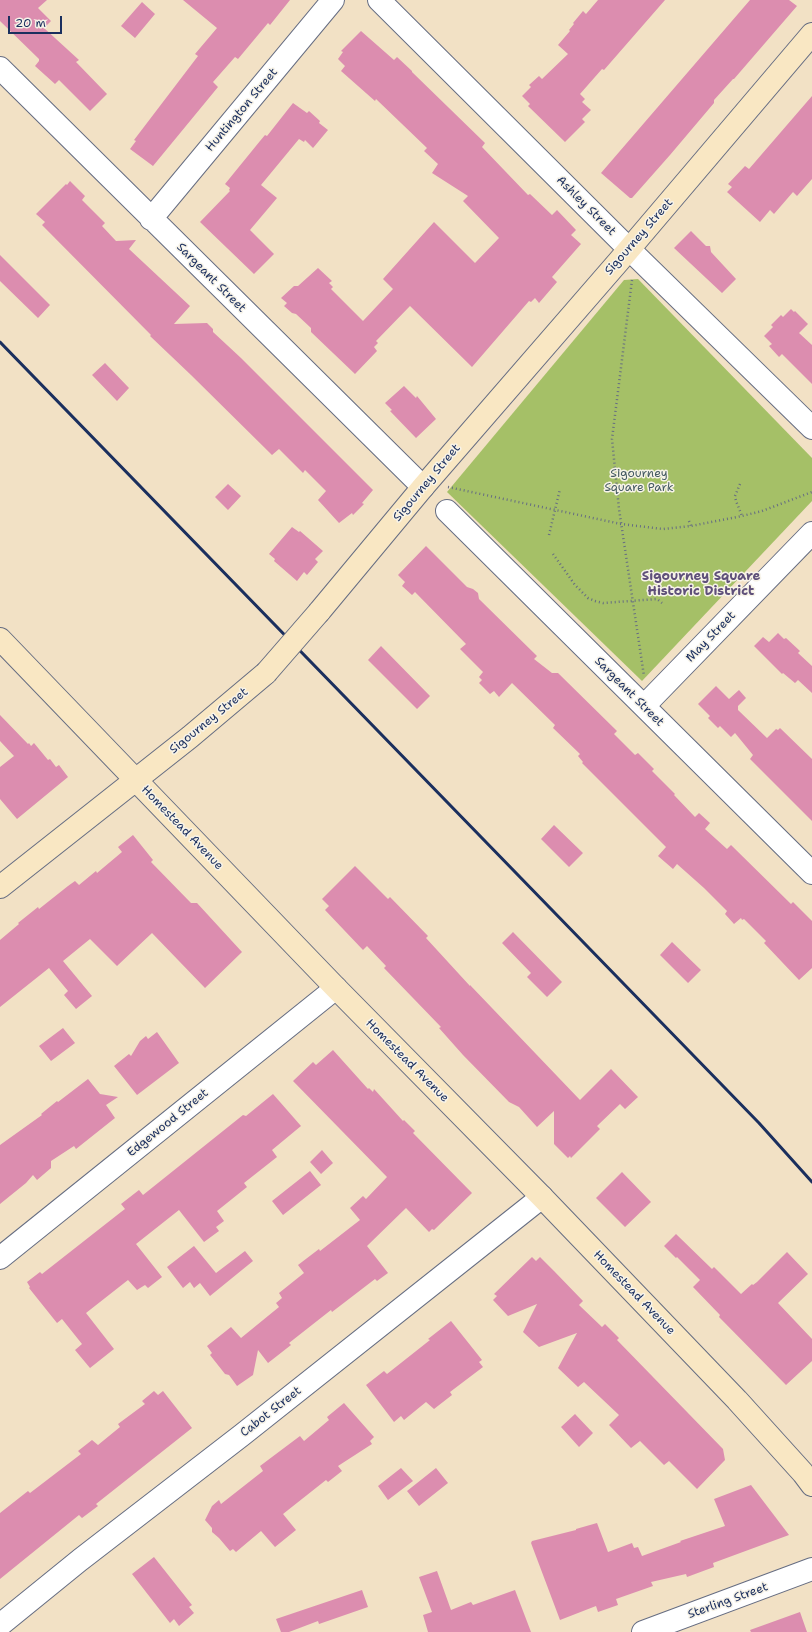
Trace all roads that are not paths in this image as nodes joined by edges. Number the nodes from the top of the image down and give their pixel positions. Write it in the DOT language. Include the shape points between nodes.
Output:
graph roads {
  1 [pos="333,0"];
  2 [pos="379,0"];
  3 [pos="812,34"];
  4 [pos="0,68"];
  5 [pos="152,219"];
  6 [pos="629,249"];
  7 [pos="812,428"];
  8 [pos="423,487"];
  9 [pos="447,511"];
  10 [pos="812,533"];
  11 [pos="0,639"];
  12 [pos="644,706"];
  13 [pos="136,780"];
  14 [pos="812,873"];
  15 [pos="0,887"];
  16 [pos="336,988"];
  17 [pos="542,1197"];
  18 [pos="0,1258"];
  19 [pos="812,1485"];
  20 [pos="812,1569"];
  21 [pos="0,1625"];
  22 [pos="643,1632"];
  1 -- 5 [label="street, Huntington Street"];
  2 -- 6 [label="street, Ashley Street"];
  3 -- 6 [label="main road, Sigourney Street"];
  4 -- 5 [label="street, Sargeant Street"];
  5 -- 8 [label="street, Sargeant Street"];
  6 -- 7 [label="street, Ashley Street"];
  6 -- 8 [label="main road, Sigourney Street"];
  8 -- 13 [label="main road, Sigourney Street, bridge" via="266,673"];
  9 -- 12 [label="street, Sargeant Street"];
  10 -- 12 [label="street, May Street"];
  11 -- 13 [label="main road, Homestead Avenue"];
  12 -- 14 [label="street, Sargeant Street"];
  13 -- 15 [label="main road, Sigourney Street"];
  13 -- 16 [label="main road, Homestead Avenue"];
  16 -- 17 [label="main road, Homestead Avenue"];
  16 -- 18 [label="street, Edgewood Street"];
  17 -- 19 [label="main road, Homestead Avenue" via="737,1400"];
  17 -- 21 [label="street, Cabot Street"];
  20 -- 22 [label="street, Sterling Street"];
}
